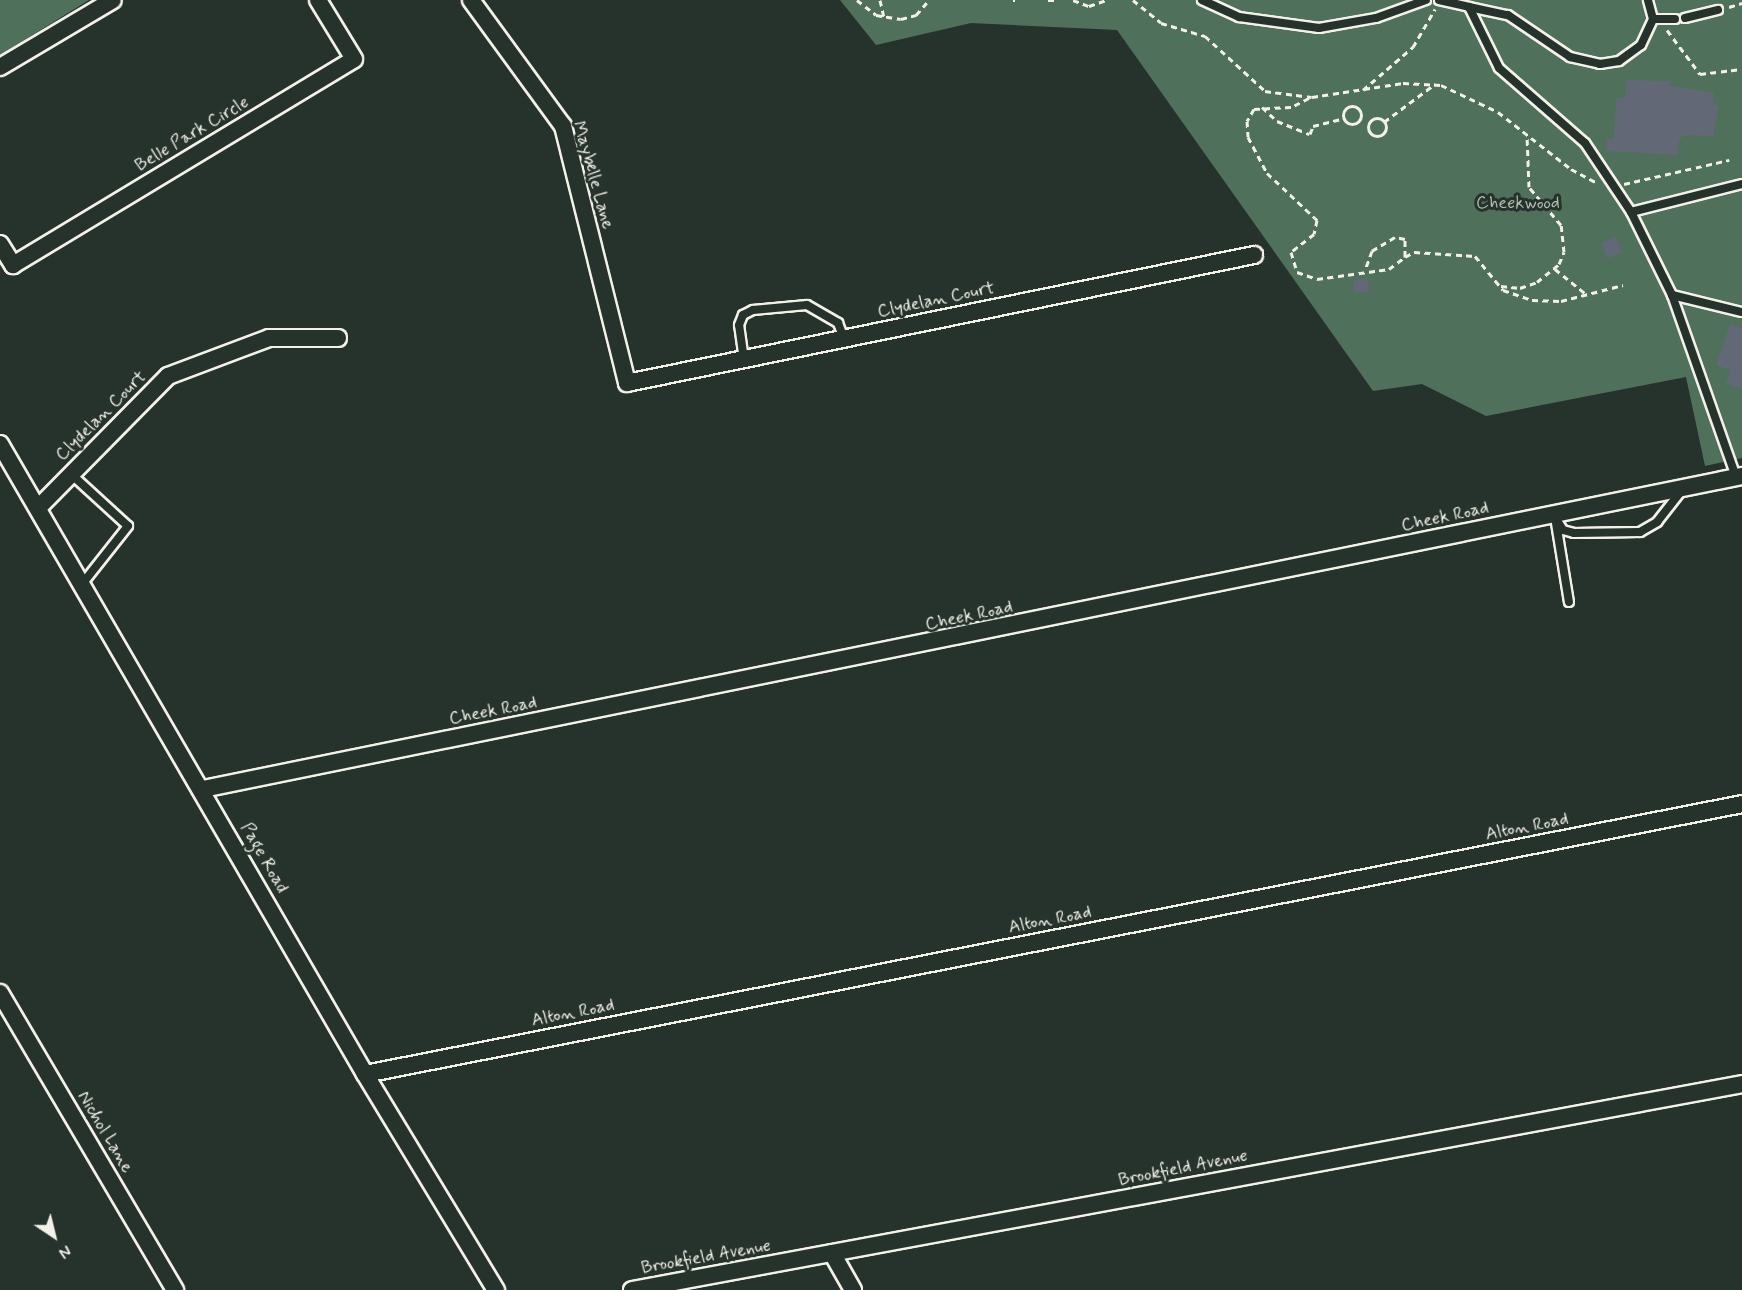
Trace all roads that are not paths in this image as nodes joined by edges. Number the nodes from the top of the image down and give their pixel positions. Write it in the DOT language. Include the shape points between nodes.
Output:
graph roads {
  1 [pos="112,0"];
  2 [pos="318,0"];
  3 [pos="471,0"];
  4 [pos="1202,0"];
  5 [pos="1426,0"];
  6 [pos="1439,0"];
  7 [pos="1488,0"];
  8 [pos="1648,0"];
  9 [pos="1469,7"];
  10 [pos="1491,9"];
  11 [pos="1718,10"];
  12 [pos="1685,18"];
  13 [pos="1653,19"];
  14 [pos="1674,23"];
  15 [pos="0,67"];
  16 [pos="1742,184"];
  17 [pos="1631,212"];
  18 [pos="0,244"];
  19 [pos="1254,255"];
  20 [pos="1672,295"];
  21 [pos="1742,312"];
  22 [pos="338,338"];
  23 [pos="844,339"];
  24 [pos="744,360"];
  25 [pos="627,383"];
  26 [pos="0,444"];
  27 [pos="72,474"];
  28 [pos="1739,476"];
  29 [pos="1684,488"];
  30 [pos="39,507"];
  31 [pos="1555,519"];
  32 [pos="83,583"];
  33 [pos="1569,602"];
  34 [pos="203,789"];
  35 [pos="1742,804"];
  36 [pos="0,993"];
  37 [pos="365,1074"];
  38 [pos="1742,1084"];
  39 [pos="832,1253"];
  40 [pos="490,1288"];
  41 [pos="176,1290"];
  42 [pos="632,1290"];
  43 [pos="853,1290"];
  1 -- 15 [label="street"];
  2 -- 18 [label="street, Belle Park Circle" via="354,59 13,265"];
  3 -- 25 [label="street, Maybelle Lane" via="563,126"];
  4 -- 5 [label="lane" via="1248,19 1319,28 1354,24"];
  6 -- 9 [label="lane"];
  7 -- 10 [label="lane"];
  8 -- 13 [label="lane"];
  9 -- 10 [label="lane"];
  9 -- 17 [label="lane" via="1499,68 1585,143"];
  10 -- 13 [label="lane" via="1517,20 1570,57 1593,64 1618,61 1632,53 1643,42"];
  11 -- 12 [label="lane"];
  13 -- 14 [label="lane"];
  16 -- 17 [label="lane"];
  17 -- 20 [label="lane"];
  19 -- 23 [label="street, Clydelan Court"];
  20 -- 21 [label="lane"];
  20 -- 28 [label="lane"];
  22 -- 27 [label="street, Clydelan Court" via="269,338 168,376"];
  23 -- 24 [label="street, Clydelan Court"];
  23 -- 24 [label="lane" via="838,323 807,305 753,310 743,315 739,325"];
  24 -- 25 [label="street, Clydelan Court"];
  26 -- 30 [label="street, Page Road"];
  27 -- 30 [label="street, Clydelan Court"];
  27 -- 32 [label="lane" via="128,526"];
  28 -- 29 [label="street, Cheek Road"];
  29 -- 31 [label="street, Cheek Road"];
  29 -- 31 [label="lane" via="1657,522 1640,532 1574,533"];
  30 -- 32 [label="street, Page Road"];
  31 -- 33 [label="lane"];
  31 -- 34 [label="street, Cheek Road"];
  32 -- 34 [label="street, Page Road"];
  34 -- 37 [label="street, Page Road"];
  35 -- 37 [label="street, Alton Road"];
  36 -- 41 [label="street, Nichol Lane"];
  37 -- 40 [label="street, Page Road"];
  38 -- 39 [label="street, Brookfield Avenue"];
  39 -- 42 [label="street, Brookfield Avenue"];
  39 -- 43 [label="street"];
}
